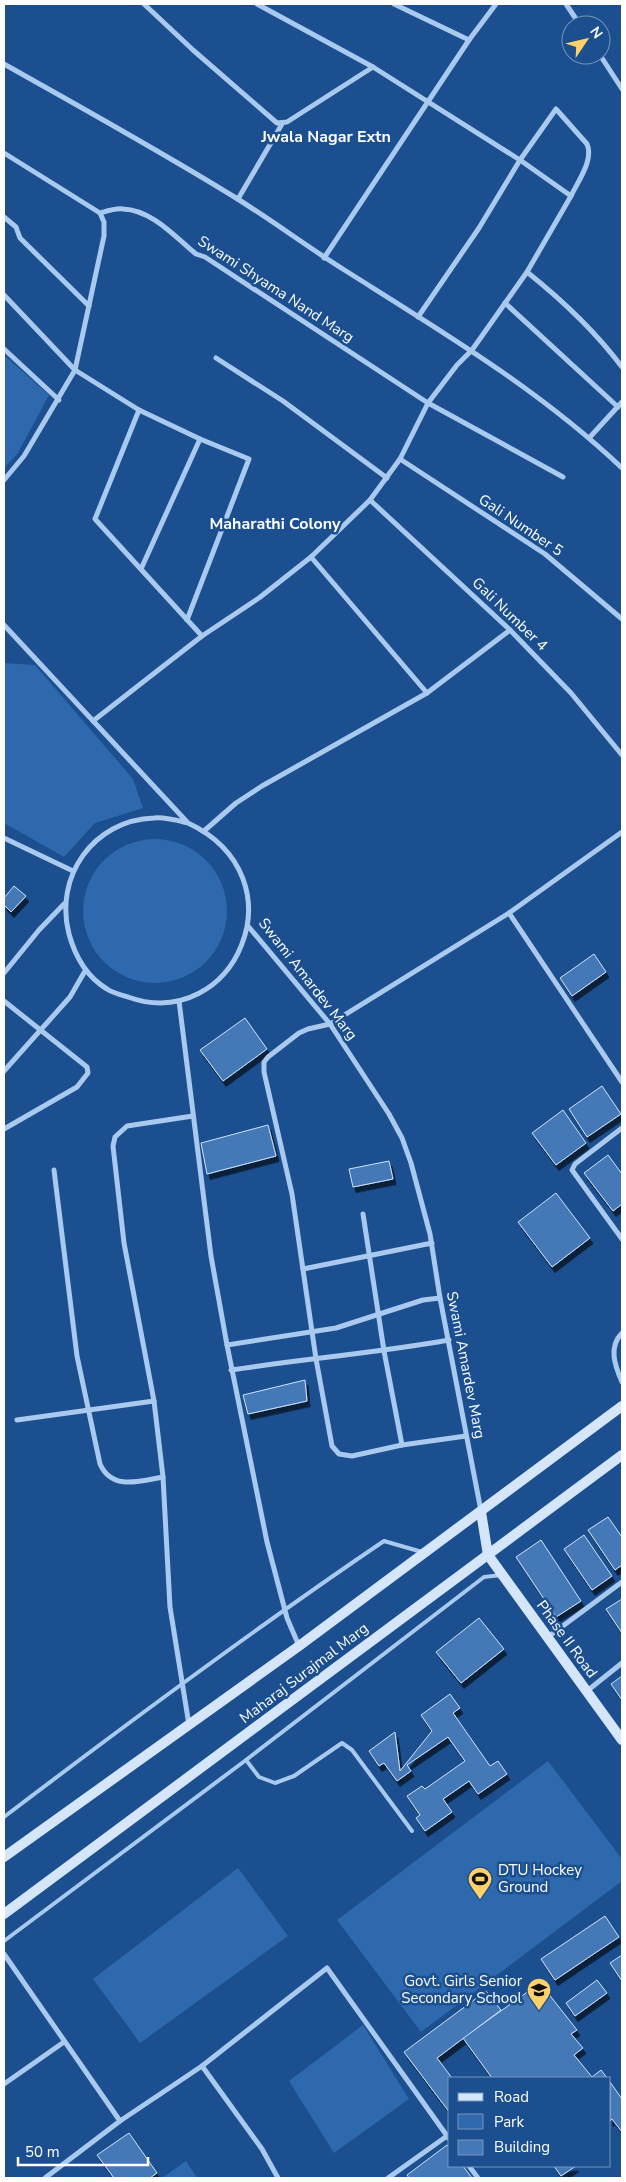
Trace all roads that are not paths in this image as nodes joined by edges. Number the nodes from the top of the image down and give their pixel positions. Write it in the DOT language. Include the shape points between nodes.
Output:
graph roads {
  1 [pos="145,4"];
  2 [pos="257,4"];
  3 [pos="394,4"];
  4 [pos="496,4"];
  5 [pos="566,4"];
  6 [pos="573,15"];
  7 [pos="469,40"];
  8 [pos="4,64"];
  9 [pos="606,65"];
  10 [pos="373,67"];
  11 [pos="622,89"];
  12 [pos="428,101"];
  13 [pos="282,124"];
  14 [pos="4,153"];
  15 [pos="520,160"];
  16 [pos="572,196"];
  17 [pos="238,199"];
  18 [pos="100,212"];
  19 [pos="4,217"];
  20 [pos="324,258"];
  21 [pos="527,272"];
  22 [pos="4,295"];
  23 [pos="505,303"];
  24 [pos="89,306"];
  25 [pos="418,317"];
  26 [pos="4,348"];
  27 [pos="472,350"];
  28 [pos="216,358"];
  29 [pos="622,367"];
  30 [pos="75,370"];
  31 [pos="59,400"];
  32 [pos="428,402"];
  33 [pos="622,402"];
  34 [pos="618,407"];
  35 [pos="139,410"];
  36 [pos="590,437"];
  37 [pos="200,439"];
  38 [pos="400,459"];
  39 [pos="622,468"];
  40 [pos="563,476"];
  41 [pos="387,478"];
  42 [pos="4,480"];
  43 [pos="370,500"];
  44 [pos="311,557"];
  45 [pos="141,569"];
  46 [pos="622,619"];
  47 [pos="187,620"];
  48 [pos="4,627"];
  49 [pos="510,630"];
  50 [pos="202,636"];
  51 [pos="427,693"];
  52 [pos="93,721"];
  53 [pos="622,755"];
  54 [pos="188,823"];
  55 [pos="204,831"];
  56 [pos="622,832"];
  57 [pos="4,838"];
  58 [pos="73,871"];
  59 [pos="65,903"];
  60 [pos="509,913"];
  61 [pos="248,926"];
  62 [pos="85,970"];
  63 [pos="4,973"];
  64 [pos="179,1001"];
  65 [pos="4,1002"];
  66 [pos="330,1024"];
  67 [pos="42,1030"];
  68 [pos="4,1071"];
  69 [pos="622,1082"];
  70 [pos="193,1116"];
  71 [pos="622,1128"];
  72 [pos="4,1130"];
  73 [pos="54,1170"];
  74 [pos="363,1214"];
  75 [pos="622,1239"];
  76 [pos="432,1243"];
  77 [pos="369,1255"];
  78 [pos="303,1269"];
  79 [pos="440,1298"];
  80 [pos="379,1315"];
  81 [pos="312,1331"];
  82 [pos="622,1333"];
  83 [pos="449,1340"];
  84 [pos="227,1345"];
  85 [pos="384,1351"];
  86 [pos="316,1359"];
  87 [pos="231,1370"];
  88 [pos="622,1382"];
  89 [pos="154,1401"];
  90 [pos="622,1406"];
  91 [pos="87,1411"];
  92 [pos="17,1420"];
  93 [pos="466,1436"];
  94 [pos="402,1445"];
  95 [pos="622,1455"];
  96 [pos="163,1477"];
  97 [pos="481,1512"];
  98 [pos="425,1553"];
  99 [pos="488,1555"];
  100 [pos="503,1575"];
  101 [pos="622,1582"];
  102 [pos="284,1608"];
  103 [pos="548,1637"];
  104 [pos="299,1646"];
  105 [pos="622,1663"];
  106 [pos="182,1682"];
  107 [pos="587,1691"];
  108 [pos="189,1725"];
  109 [pos="622,1740"];
  110 [pos="246,1760"];
  111 [pos="4,1817"];
  112 [pos="412,1831"];
  113 [pos="4,1857"];
  114 [pos="4,1914"];
  115 [pos="4,1941"];
  116 [pos="4,1954"];
  117 [pos="64,2042"];
  118 [pos="202,2066"];
  119 [pos="4,2084"];
  120 [pos="120,2121"];
  121 [pos="448,2138"];
  122 [pos="470,2167"];
  123 [pos="44,2178"];
  124 [pos="278,2178"];
  125 [pos="388,2178"];
  126 [pos="478,2178"];
  1 -- 13 [label="street" via="273,121"];
  2 -- 10 [label="street"];
  3 -- 7 [label="street"];
  4 -- 7 [label="street"];
  5 -- 6 [label="street"];
  7 -- 12 [label="street"];
  8 -- 17 [label="street" via="136,137"];
  9 -- 11 [label="street"];
  10 -- 12 [label="street"];
  10 -- 13 [label="street"];
  12 -- 15 [label="street"];
  12 -- 20 [label="street"];
  13 -- 17 [label="street"];
  14 -- 18 [label="street"];
  15 -- 16 [label="street"];
  15 -- 16 [label="street" via="556,108 590,151"];
  15 -- 25 [label="street" via="479,228"];
  16 -- 21 [label="street"];
  17 -- 20 [label="street"];
  18 -- 24 [label="street" via="104,236"];
  18 -- 32 [label="street, Swami Shyama Nand Marg" via="122,208 149,216 196,254"];
  19 -- 24 [label="street" via="16,227 20,238"];
  20 -- 25 [label="street"];
  21 -- 23 [label="street"];
  21 -- 29 [label="street" via="598,338"];
  22 -- 30 [label="street"];
  23 -- 27 [label="street"];
  23 -- 34 [label="street"];
  24 -- 30 [label="street"];
  25 -- 27 [label="street"];
  26 -- 31 [label="street"];
  27 -- 32 [label="street"];
  27 -- 36 [label="street"];
  28 -- 41 [label="street"];
  30 -- 31 [label="street"];
  30 -- 35 [label="street"];
  31 -- 42 [label="street" via="24,456"];
  32 -- 38 [label="street"];
  32 -- 40 [label="street, Swami Shyama Nand Marg"];
  33 -- 34 [label="street"];
  34 -- 36 [label="street"];
  35 -- 37 [label="street"];
  35 -- 45 [label="street" via="95,519"];
  36 -- 39 [label="street"];
  37 -- 45 [label="street"];
  37 -- 47 [label="street" via="249,459"];
  38 -- 41 [label="street"];
  38 -- 46 [label="street, Gali Number 5" via="545,554"];
  41 -- 43 [label="street"];
  43 -- 44 [label="street"];
  43 -- 49 [label="street, Gali Number 4"];
  44 -- 50 [label="street" via="259,598"];
  44 -- 51 [label="street"];
  45 -- 47 [label="street"];
  47 -- 50 [label="street"];
  48 -- 52 [label="street, Swami Amardev Marg"];
  49 -- 51 [label="street"];
  49 -- 53 [label="street, Gali Number 4" via="571,693"];
  50 -- 52 [label="street"];
  51 -- 55 [label="street" via="262,786 236,803"];
  52 -- 54 [label="street, Swami Amardev Marg"];
  54 -- 55 [label="street, Swami Amardev Marg"];
  54 -- 58 [label="street" via="154,818 118,826 85,851"];
  55 -- 61 [label="street, Swami Amardev Marg" via="231,855 244,880 249,901"];
  56 -- 60 [label="street"];
  57 -- 58 [label="street"];
  58 -- 59 [label="street"];
  59 -- 62 [label="street" via="72,945"];
  59 -- 63 [label="street"];
  60 -- 66 [label="street"];
  60 -- 69 [label="street"];
  61 -- 64 [label="street" via="242,947 224,974 207,988"];
  61 -- 66 [label="street, Swami Amardev Marg"];
  62 -- 64 [label="street" via="108,990 141,1002"];
  62 -- 67 [label="street" via="70,997"];
  64 -- 70 [label="street"];
  65 -- 67 [label="street"];
  66 -- 76 [label="street, Swami Amardev Marg" via="402,1138"];
  66 -- 78 [label="street" via="299,1033 264,1062 292,1194"];
  67 -- 68 [label="street"];
  67 -- 72 [label="street" via="87,1067 88,1073 77,1087"];
  70 -- 84 [label="street" via="211,1256"];
  70 -- 89 [label="street" via="128,1126 115,1137 124,1243"];
  71 -- 75 [label="street" via="574,1164 572,1170"];
  73 -- 91 [label="street"];
  74 -- 77 [label="street"];
  76 -- 77 [label="street"];
  76 -- 79 [label="street, Swami Amardev Marg"];
  77 -- 78 [label="street"];
  77 -- 80 [label="street"];
  78 -- 81 [label="street"];
  79 -- 80 [label="street" via="423,1300"];
  79 -- 83 [label="street, Swami Amardev Marg"];
  80 -- 81 [label="street" via="336,1328"];
  80 -- 85 [label="street"];
  81 -- 84 [label="street"];
  81 -- 86 [label="street"];
  82 -- 88 [label="street" via="614,1348 614,1362"];
  83 -- 85 [label="street"];
  83 -- 93 [label="street, Swami Amardev Marg"];
  84 -- 87 [label="street"];
  85 -- 86 [label="street"];
  85 -- 94 [label="street"];
  86 -- 87 [label="street"];
  86 -- 94 [label="street" via="334,1450 352,1456"];
  87 -- 102 [label="street"];
  89 -- 91 [label="street"];
  89 -- 96 [label="street"];
  90 -- 97 [label="main road"];
  91 -- 92 [label="street"];
  91 -- 96 [label="street" via="100,1464 109,1477 127,1483"];
  93 -- 94 [label="street"];
  93 -- 97 [label="street, Swami Amardev Marg"];
  95 -- 99 [label="main road, Maharaj Surajmal Marg"];
  96 -- 106 [label="street" via="170,1607"];
  97 -- 98 [label="main road"];
  97 -- 99 [label="main road"];
  98 -- 102 [label="lane" via="384,1541"];
  98 -- 104 [label="main road"];
  99 -- 100 [label="main road, Phase II Road"];
  99 -- 114 [label="main road, Maharaj Surajmal Marg"];
  100 -- 103 [label="main road, Phase II Road"];
  100 -- 110 [label="lane" via="484,1577"];
  101 -- 103 [label="street"];
  102 -- 104 [label="street"];
  102 -- 106 [label="lane"];
  103 -- 107 [label="main road, Phase II Road"];
  104 -- 108 [label="main road"];
  105 -- 107 [label="street"];
  106 -- 108 [label="street"];
  106 -- 111 [label="lane"];
  107 -- 109 [label="main road, Phase II Road"];
  108 -- 113 [label="main road"];
  110 -- 112 [label="lane" via="259,1777 275,1783 294,1776 342,1743 352,1750"];
  110 -- 115 [label="lane"];
  116 -- 117 [label="street"];
  117 -- 119 [label="street"];
  117 -- 120 [label="street"];
  118 -- 120 [label="street"];
  118 -- 121 [label="street" via="327,1968"];
  118 -- 124 [label="street" via="262,2149"];
  120 -- 123 [label="street"];
  121 -- 125 [label="street"];
  122 -- 126 [label="street"];
}
